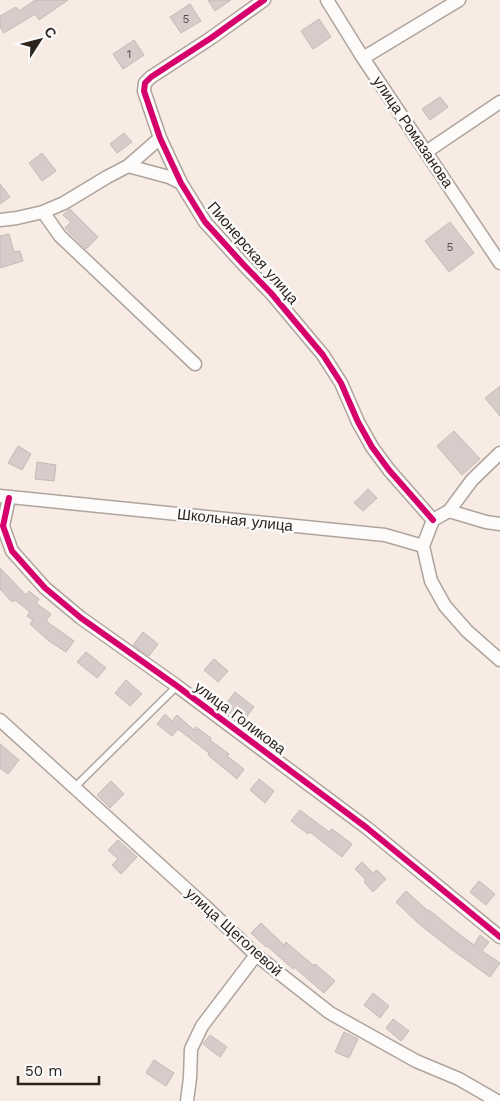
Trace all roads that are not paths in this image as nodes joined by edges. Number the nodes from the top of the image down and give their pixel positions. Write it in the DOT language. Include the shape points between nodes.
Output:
graph roads {
  1 [pos="264,0"];
  2 [pos="327,0"];
  3 [pos="459,0"];
  4 [pos="363,58"];
  5 [pos="500,102"];
  6 [pos="160,138"];
  7 [pos="426,152"];
  8 [pos="128,166"];
  9 [pos="182,183"];
  10 [pos="43,212"];
  11 [pos="0,220"];
  12 [pos="500,263"];
  13 [pos="195,364"];
  14 [pos="500,453"];
  15 [pos="4,497"];
  16 [pos="449,511"];
  17 [pos="433,520"];
  18 [pos="500,524"];
  19 [pos="423,546"];
  20 [pos="500,660"];
  21 [pos="177,686"];
  22 [pos="0,720"];
  23 [pos="75,787"];
  24 [pos="500,937"];
  25 [pos="256,955"];
  26 [pos="188,1101"];
  27 [pos="497,1101"];
  1 -- 6 [label="street, Пионерская улица" via="145,84 144,91"];
  2 -- 4 [label="street, улица Ромазанова"];
  3 -- 4 [label="street"];
  4 -- 7 [label="street, улица Ромазанова"];
  5 -- 7 [label="street"];
  6 -- 8 [label="street"];
  6 -- 9 [label="street, Пионерская улица"];
  7 -- 12 [label="street, улица Ромазанова"];
  8 -- 9 [label="street"];
  8 -- 10 [label="street" via="64,204"];
  9 -- 17 [label="street, Пионерская улица" via="205,222 323,355 341,382 372,447"];
  10 -- 11 [label="street"];
  10 -- 13 [label="street" via="60,236"];
  14 -- 16 [label="street" via="472,480"];
  15 -- 19 [label="street, Школьная улица" via="385,536"];
  15 -- 21 [label="street, улица Голикова" via="2,526 12,551 45,588 81,618"];
  16 -- 17 [label="street"];
  16 -- 18 [label="street"];
  17 -- 19 [label="street"];
  19 -- 20 [label="street" via="431,581 446,606 467,631"];
  21 -- 23 [label="lane"];
  21 -- 24 [label="street, улица Голикова" via="367,828"];
  22 -- 23 [label="street, улица Щеголевой"];
  23 -- 25 [label="street, улица Щеголевой"];
  25 -- 26 [label="street" via="194,1041"];
  25 -- 27 [label="street, улица Щеголевой" via="330,1013"];
}
